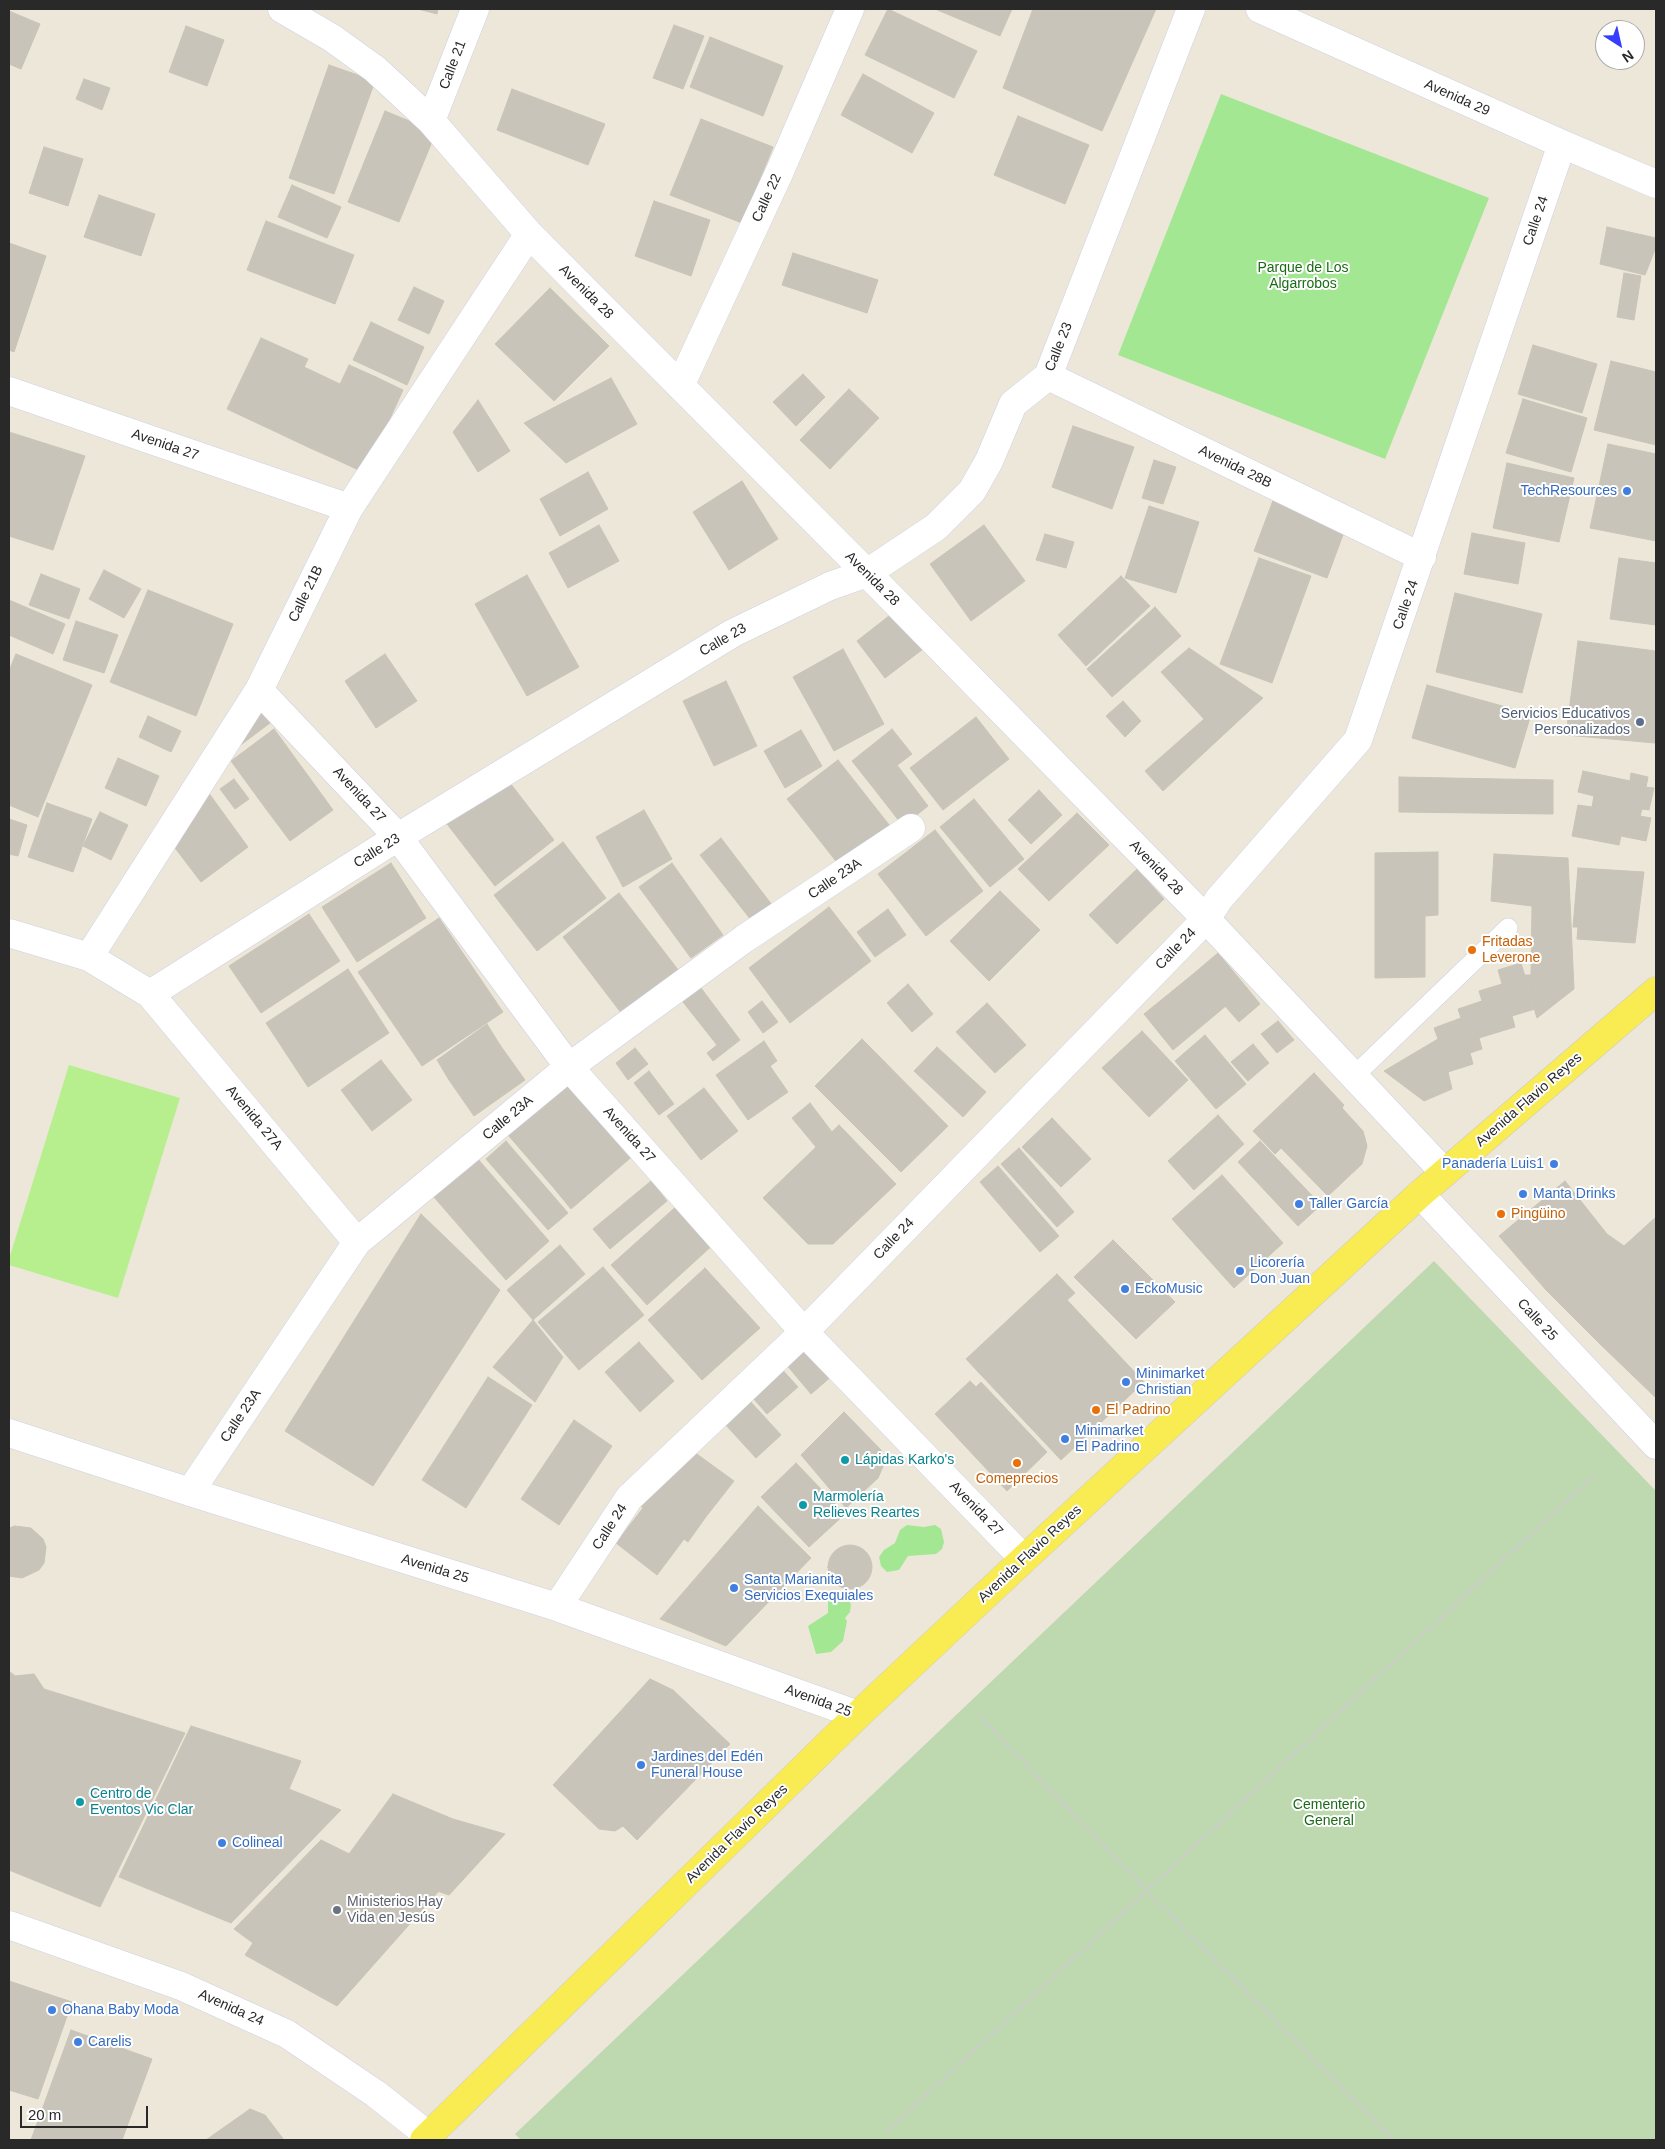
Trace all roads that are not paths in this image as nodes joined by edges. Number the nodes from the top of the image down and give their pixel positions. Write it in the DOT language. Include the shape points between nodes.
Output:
graph roads {
  1 [pos="282,9"];
  2 [pos="475,9"];
  3 [pos="850,9"];
  4 [pos="1191,9"];
  5 [pos="1260,9"];
  6 [pos="431,120"];
  7 [pos="1562,144"];
  8 [pos="1656,184"];
  9 [pos="529,234"];
  10 [pos="1048,376"];
  11 [pos="680,386"];
  12 [pos="9,391"];
  13 [pos="349,508"];
  14 [pos="1422,557"];
  15 [pos="867,573"];
  16 [pos="259,690"];
  17 [pos="911,828"];
  18 [pos="398,837"];
  19 [pos="1206,919"];
  20 [pos="1508,928"];
  21 [pos="9,933"];
  22 [pos="88,958"];
  23 [pos="1656,991"];
  24 [pos="150,994"];
  25 [pos="569,1067"];
  26 [pos="1354,1076"];
  27 [pos="1444,1172"];
  28 [pos="1420,1194"];
  29 [pos="357,1242"];
  30 [pos="804,1332"];
  31 [pos="9,1432"];
  32 [pos="1656,1445"];
  33 [pos="190,1492"];
  34 [pos="1024,1559"];
  35 [pos="557,1607"];
  36 [pos="858,1715"];
  37 [pos="9,1925"];
  38 [pos="429,2139"];
  1 -- 6 [label="street, Avenida 28" via="332,38 367,64"];
  2 -- 6 [label="street, Calle 21"];
  3 -- 11 [label="street, Calle 22" via="780,171"];
  4 -- 10 [label="street, Calle 23"];
  5 -- 7 [label="street, Avenida 29"];
  6 -- 9 [label="street, Avenida 28"];
  7 -- 8 [label="street, Avenida 29"];
  7 -- 14 [label="street, Calle 24"];
  9 -- 11 [label="street, Avenida 28"];
  9 -- 13 [label="street, Calle 21B"];
  10 -- 14 [label="street, Avenida 28B"];
  10 -- 15 [label="street, Calle 23" via="1013,404 989,462 972,491 936,527"];
  11 -- 15 [label="street, Avenida 28"];
  12 -- 13 [label="street, Avenida 27"];
  13 -- 16 [label="street, Calle 21B"];
  14 -- 19 [label="street, Calle 24" via="1358,740 1219,899"];
  15 -- 18 [label="street, Calle 23" via="830,586 733,633"];
  15 -- 19 [label="street, Avenida 28"];
  16 -- 18 [label="street, Avenida 27"];
  16 -- 22 [label="street, Calle 21B"];
  17 -- 25 [label="street, Calle 23A" via="744,939"];
  18 -- 24 [label="street, Calle 23"];
  18 -- 25 [label="street, Avenida 27"];
  19 -- 26 [label="street, Avenida 28"];
  19 -- 30 [label="street, Calle 24"];
  20 -- 26 [label="lane"];
  21 -- 22 [label="street"];
  22 -- 24 [label="street"];
  23 -- 27 [label="main road, Avenida Flavio Reyes"];
  24 -- 29 [label="street, Avenida 27A"];
  25 -- 29 [label="street, Calle 23A"];
  25 -- 30 [label="street, Avenida 27"];
  26 -- 27 [label="street, Avenida 28"];
  27 -- 28 [label="main road, Avenida Flavio Reyes"];
  28 -- 32 [label="street, Calle 25"];
  28 -- 34 [label="main road, Avenida Flavio Reyes"];
  29 -- 33 [label="street, Calle 23A"];
  30 -- 34 [label="street, Avenida 27"];
  30 -- 35 [label="street, Calle 24" via="628,1498"];
  31 -- 33 [label="street, Avenida 25"];
  33 -- 35 [label="street, Avenida 25"];
  34 -- 36 [label="main road, Avenida Flavio Reyes"];
  35 -- 36 [label="street, Avenida 25"];
  36 -- 38 [label="main road, Avenida Flavio Reyes"];
  37 -- 38 [label="street, Avenida 24" via="181,1986 287,2034 376,2094"];
}
